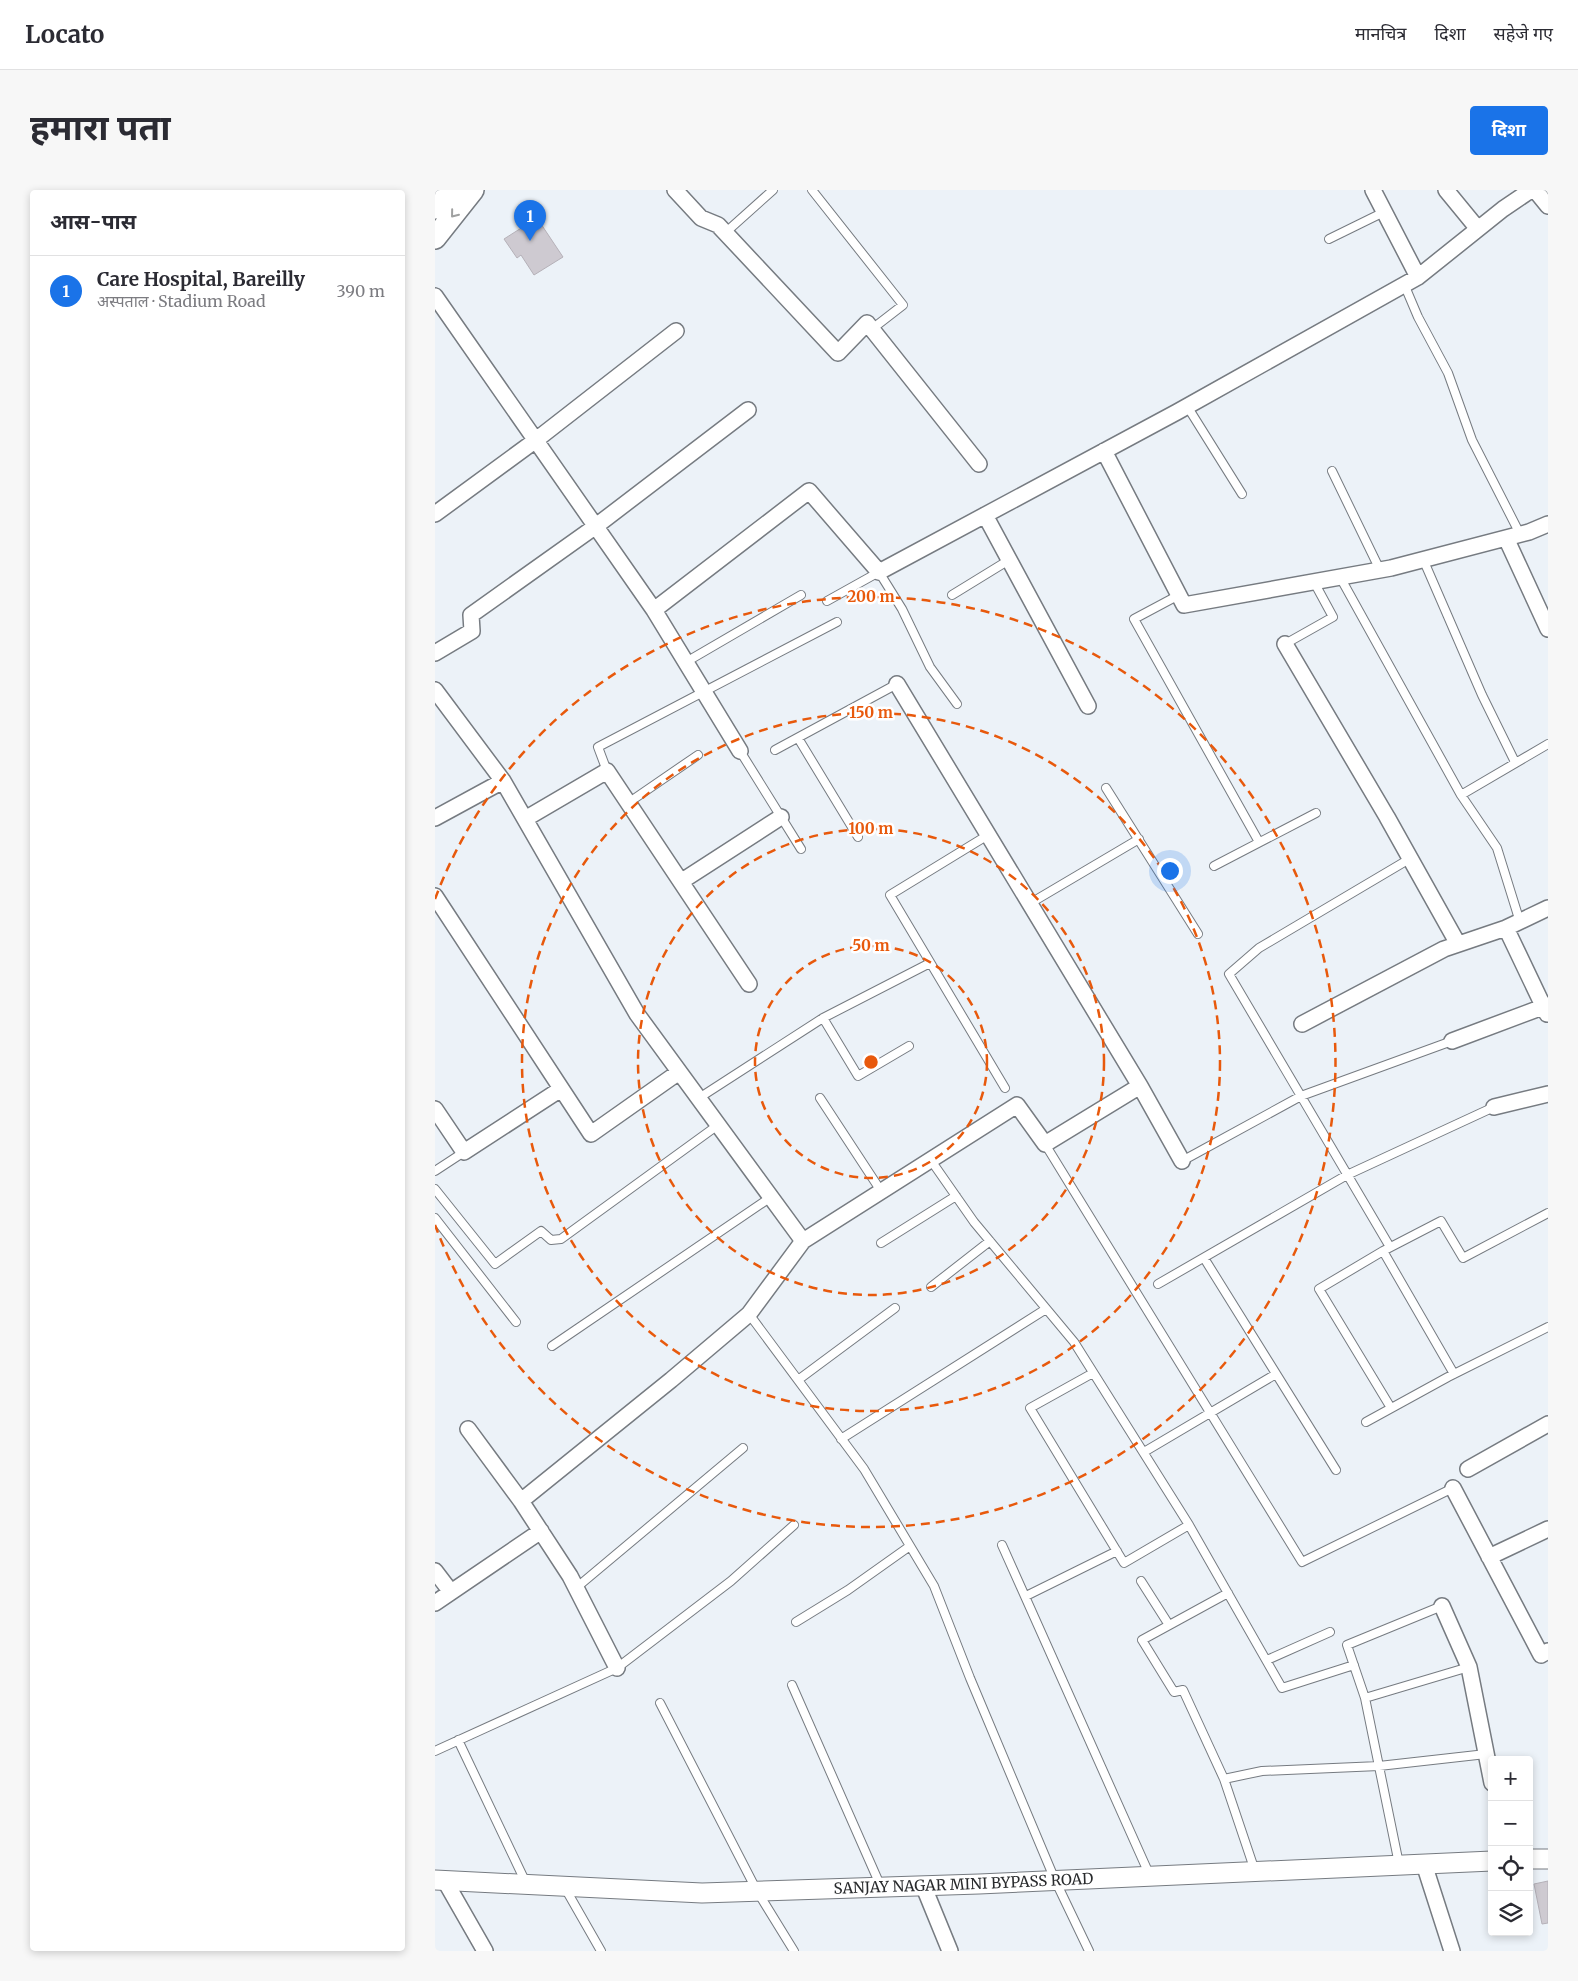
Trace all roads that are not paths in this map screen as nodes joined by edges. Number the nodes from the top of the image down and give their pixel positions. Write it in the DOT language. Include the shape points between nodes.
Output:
graph roads {
  1 [pos="449,190"];
  2 [pos="473,190"];
  3 [pos="675,190"];
  4 [pos="773,190"];
  5 [pos="812,190"];
  6 [pos="1373,190"];
  7 [pos="1446,190"];
  8 [pos="1531,190"];
  9 [pos="1535,190"];
  10 [pos="1509,196"];
  11 [pos="1548,206"];
  12 [pos="435,208"];
  13 [pos="1384,212"];
  14 [pos="1478,229"];
  15 [pos="725,232"];
  16 [pos="435,238"];
  17 [pos="1329,239"];
  18 [pos="1418,277"];
  19 [pos="1404,284"];
  20 [pos="435,296"];
  21 [pos="873,329"];
  22 [pos="677,331"];
  23 [pos="1187,406"];
  24 [pos="748,410"];
  25 [pos="536,440"];
  26 [pos="1104,451"];
  27 [pos="979,464"];
  28 [pos="1331,471"];
  29 [pos="1243,494"];
  30 [pos="435,514"];
  31 [pos="985,515"];
  32 [pos="1548,524"];
  33 [pos="595,526"];
  34 [pos="1513,536"];
  35 [pos="1423,559"];
  36 [pos="1009,560"];
  37 [pos="1380,570"];
  38 [pos="879,572"];
  39 [pos="1340,577"];
  40 [pos="1315,582"];
  41 [pos="952,595"];
  42 [pos="1179,595"];
  43 [pos="801,596"];
  44 [pos="827,601"];
  45 [pos="654,610"];
  46 [pos="837,622"];
  47 [pos="1548,629"];
  48 [pos="1285,644"];
  49 [pos="435,653"];
  50 [pos="686,662"];
  51 [pos="897,684"];
  52 [pos="703,691"];
  53 [pos="438,698"];
  54 [pos="957,704"];
  55 [pos="1088,706"];
  56 [pos="798,738"];
  57 [pos="1548,744"];
  58 [pos="775,750"];
  59 [pos="740,751"];
  60 [pos="698,755"];
  61 [pos="1515,762"];
  62 [pos="607,771"];
  63 [pos="503,782"];
  64 [pos="1106,788"];
  65 [pos="1461,795"];
  66 [pos="628,803"];
  67 [pos="1316,813"];
  68 [pos="781,817"];
  69 [pos="435,818"];
  70 [pos="525,819"];
  71 [pos="988,835"];
  72 [pos="858,838"];
  73 [pos="1139,839"];
  74 [pos="1259,842"];
  75 [pos="801,849"];
  76 [pos="1411,858"];
  77 [pos="1214,866"];
  78 [pos="681,881"];
  79 [pos="435,896"];
  80 [pos="1029,904"];
  81 [pos="1548,908"];
  82 [pos="1513,925"];
  83 [pos="1198,934"];
  84 [pos="1458,944"];
  85 [pos="930,963"];
  86 [pos="749,984"];
  87 [pos="1546,1009"];
  88 [pos="823,1018"];
  89 [pos="1302,1024"];
  90 [pos="1452,1042"];
  91 [pos="909,1046"];
  92 [pos="679,1072"];
  93 [pos="1140,1086"];
  94 [pos="1005,1088"];
  95 [pos="561,1089"];
  96 [pos="1548,1094"];
  97 [pos="1301,1096"];
  98 [pos="699,1098"];
  99 [pos="820,1098"];
  100 [pos="1494,1107"];
  101 [pos="435,1109"];
  102 [pos="718,1125"];
  103 [pos="1045,1144"];
  104 [pos="464,1152"];
  105 [pos="930,1159"];
  106 [pos="1182,1161"];
  107 [pos="435,1171"];
  108 [pos="1347,1175"];
  109 [pos="435,1189"];
  110 [pos="881,1190"];
  111 [pos="956,1196"];
  112 [pos="771,1197"];
  113 [pos="1548,1213"];
  114 [pos="435,1218"];
  115 [pos="990,1240"];
  116 [pos="803,1241"];
  117 [pos="881,1243"];
  118 [pos="1387,1249"];
  119 [pos="1204,1258"];
  120 [pos="1158,1284"];
  121 [pos="931,1287"];
  122 [pos="895,1308"];
  123 [pos="1046,1309"];
  124 [pos="749,1314"];
  125 [pos="516,1322"];
  126 [pos="1548,1327"];
  127 [pos="552,1346"];
  128 [pos="1093,1373"];
  129 [pos="1276,1374"];
  130 [pos="1454,1374"];
  131 [pos="798,1380"];
  132 [pos="1391,1408"];
  133 [pos="1210,1413"];
  134 [pos="1366,1422"];
  135 [pos="1548,1424"];
  136 [pos="468,1429"];
  137 [pos="841,1439"];
  138 [pos="743,1448"];
  139 [pos="1144,1452"];
  140 [pos="1467,1469"];
  141 [pos="1336,1470"];
  142 [pos="1453,1488"];
  143 [pos="521,1501"];
  144 [pos="794,1525"];
  145 [pos="1189,1525"];
  146 [pos="1548,1529"];
  147 [pos="541,1531"];
  148 [pos="1002,1545"];
  149 [pos="910,1546"];
  150 [pos="1117,1551"];
  151 [pos="1489,1557"];
  152 [pos="435,1571"];
  153 [pos="1141,1581"];
  154 [pos="576,1588"];
  155 [pos="451,1592"];
  156 [pos="1228,1593"];
  157 [pos="1026,1596"];
  158 [pos="435,1603"];
  159 [pos="1442,1606"];
  160 [pos="796,1622"];
  161 [pos="1169,1625"];
  162 [pos="1330,1632"];
  163 [pos="1548,1651"];
  164 [pos="1267,1660"];
  165 [pos="1354,1665"];
  166 [pos="1469,1667"];
  167 [pos="617,1668"];
  168 [pos="792,1685"];
  169 [pos="1365,1698"];
  170 [pos="660,1703"];
  171 [pos="458,1740"];
  172 [pos="435,1750"];
  173 [pos="1486,1754"];
  174 [pos="1488,1764"];
  175 [pos="1379,1766"];
  176 [pos="1224,1779"];
  177 [pos="1533,1859"];
  178 [pos="1548,1859"];
  179 [pos="1488,1861"];
  180 [pos="1424,1864"];
  181 [pos="1400,1865"];
  182 [pos="1255,1871"];
  183 [pos="1150,1876"];
  184 [pos="1055,1880"];
  185 [pos="440,1881"];
  186 [pos="527,1885"];
  187 [pos="923,1886"];
  188 [pos="565,1887"];
  189 [pos="881,1887"];
  190 [pos="757,1892"];
  191 [pos="485,1951"];
  192 [pos="601,1951"];
  193 [pos="794,1951"];
  194 [pos="950,1951"];
  195 [pos="1089,1951"];
  196 [pos="1453,1951"];
  1 -- 12 [label="main road"];
  2 -- 16 [label="main road, one-way"];
  3 -- 15 [label="street" via="701,218 718,225"];
  4 -- 15 [label="lane"];
  5 -- 21 [label="lane" via="903,305"];
  6 -- 13 [label="street"];
  7 -- 14 [label="street"];
  8 -- 10 [label="street"];
  9 -- 11 [label="street"];
  10 -- 14 [label="street"];
  13 -- 17 [label="lane"];
  13 -- 18 [label="street"];
  14 -- 18 [label="street"];
  15 -- 21 [label="street" via="838,353 867,322"];
  18 -- 19 [label="street"];
  19 -- 23 [label="street"];
  19 -- 34 [label="lane" via="1447,373"];
  20 -- 25 [label="street"];
  21 -- 27 [label="street"];
  22 -- 25 [label="street"];
  23 -- 26 [label="street"];
  23 -- 29 [label="lane"];
  24 -- 33 [label="street"];
  25 -- 30 [label="street"];
  25 -- 33 [label="street"];
  26 -- 31 [label="street"];
  26 -- 42 [label="street"];
  28 -- 37 [label="lane"];
  31 -- 36 [label="street"];
  31 -- 38 [label="street"];
  32 -- 34 [label="street"];
  33 -- 45 [label="street"];
  33 -- 49 [label="street" via="471,615 472,631"];
  34 -- 35 [label="street"];
  34 -- 47 [label="street"];
  35 -- 37 [label="street"];
  35 -- 61 [label="lane"];
  36 -- 41 [label="lane"];
  36 -- 55 [label="street"];
  37 -- 39 [label="street"];
  38 -- 44 [label="lane"];
  38 -- 45 [label="street" via="809,491"];
  38 -- 54 [label="lane" via="902,609 930,666"];
  39 -- 40 [label="street"];
  39 -- 65 [label="lane"];
  40 -- 42 [label="street" via="1184,605"];
  40 -- 48 [label="lane" via="1333,617"];
  42 -- 74 [label="lane" via="1134,619"];
  43 -- 50 [label="lane"];
  45 -- 50 [label="street"];
  46 -- 52 [label="lane"];
  48 -- 76 [label="street"];
  50 -- 52 [label="street"];
  51 -- 56 [label="lane"];
  51 -- 71 [label="street"];
  52 -- 59 [label="street"];
  52 -- 62 [label="lane" via="598,747"];
  53 -- 63 [label="street"];
  56 -- 58 [label="lane"];
  56 -- 72 [label="lane"];
  57 -- 61 [label="lane"];
  59 -- 68 [label="lane"];
  60 -- 66 [label="lane"];
  61 -- 65 [label="lane"];
  62 -- 66 [label="street"];
  62 -- 70 [label="street"];
  63 -- 69 [label="street"];
  63 -- 70 [label="street"];
  64 -- 73 [label="lane"];
  65 -- 82 [label="lane" via="1497,848"];
  66 -- 78 [label="street"];
  67 -- 74 [label="lane"];
  68 -- 75 [label="lane"];
  68 -- 78 [label="street"];
  70 -- 92 [label="street" via="637,1014"];
  71 -- 80 [label="street"];
  71 -- 85 [label="lane" via="889,895"];
  73 -- 80 [label="lane"];
  73 -- 83 [label="lane"];
  74 -- 77 [label="lane"];
  76 -- 84 [label="street"];
  76 -- 97 [label="lane" via="1259,948 1229,974"];
  78 -- 86 [label="street"];
  79 -- 95 [label="street"];
  80 -- 93 [label="street"];
  81 -- 82 [label="street"];
  82 -- 84 [label="street"];
  82 -- 87 [label="street"];
  84 -- 89 [label="street"];
  85 -- 88 [label="lane"];
  85 -- 94 [label="lane"];
  87 -- 90 [label="street"];
  88 -- 91 [label="lane" via="858,1076"];
  88 -- 98 [label="lane"];
  90 -- 97 [label="lane"];
  92 -- 95 [label="street" via="591,1134"];
  92 -- 98 [label="street"];
  93 -- 103 [label="street"];
  93 -- 106 [label="street"];
  95 -- 104 [label="street"];
  96 -- 100 [label="street"];
  97 -- 106 [label="lane"];
  97 -- 108 [label="lane"];
  98 -- 102 [label="street"];
  99 -- 110 [label="lane"];
  100 -- 108 [label="lane"];
  101 -- 104 [label="street"];
  102 -- 109 [label="lane" via="561,1239 551,1240 541,1231 495,1264"];
  102 -- 112 [label="street"];
  103 -- 105 [label="street" via="1017,1105"];
  103 -- 133 [label="lane"];
  104 -- 107 [label="lane"];
  105 -- 110 [label="street"];
  105 -- 111 [label="lane"];
  108 -- 118 [label="lane"];
  108 -- 119 [label="lane"];
  110 -- 116 [label="street"];
  111 -- 115 [label="lane"];
  111 -- 117 [label="lane"];
  112 -- 116 [label="street"];
  112 -- 127 [label="lane"];
  113 -- 118 [label="lane" via="1463,1258 1441,1220"];
  114 -- 125 [label="lane"];
  115 -- 121 [label="lane"];
  115 -- 123 [label="lane"];
  116 -- 124 [label="street"];
  118 -- 130 [label="lane"];
  118 -- 132 [label="lane" via="1319,1289"];
  119 -- 120 [label="lane"];
  119 -- 129 [label="lane"];
  122 -- 131 [label="lane"];
  123 -- 128 [label="lane" via="1074,1342"];
  123 -- 137 [label="lane"];
  124 -- 131 [label="lane"];
  124 -- 143 [label="street"];
  126 -- 130 [label="lane"];
  128 -- 139 [label="lane"];
  128 -- 150 [label="lane" via="1030,1408"];
  129 -- 133 [label="lane"];
  129 -- 141 [label="lane"];
  130 -- 132 [label="lane"];
  131 -- 137 [label="lane"];
  132 -- 134 [label="lane"];
  133 -- 139 [label="lane"];
  133 -- 142 [label="lane" via="1302,1562"];
  135 -- 140 [label="street"];
  136 -- 143 [label="street"];
  137 -- 149 [label="lane" via="864,1469"];
  138 -- 154 [label="lane"];
  139 -- 145 [label="lane"];
  142 -- 151 [label="street"];
  143 -- 147 [label="street"];
  144 -- 167 [label="lane" via="731,1582"];
  145 -- 150 [label="lane" via="1124,1563"];
  145 -- 156 [label="lane"];
  146 -- 151 [label="street"];
  147 -- 154 [label="street"];
  147 -- 155 [label="street"];
  148 -- 157 [label="lane"];
  149 -- 160 [label="lane"];
  149 -- 184 [label="lane" via="934,1586"];
  150 -- 157 [label="lane"];
  151 -- 163 [label="street" via="1541,1655"];
  152 -- 155 [label="street"];
  153 -- 161 [label="lane"];
  154 -- 167 [label="street"];
  155 -- 158 [label="street"];
  156 -- 161 [label="lane"];
  156 -- 164 [label="lane"];
  157 -- 183 [label="lane"];
  159 -- 165 [label="lane" via="1347,1645"];
  159 -- 166 [label="street"];
  161 -- 176 [label="lane" via="1142,1640 1174,1692 1183,1690"];
  162 -- 164 [label="lane"];
  164 -- 165 [label="lane" via="1282,1688"];
  165 -- 169 [label="lane"];
  166 -- 169 [label="lane"];
  166 -- 173 [label="street"];
  167 -- 171 [label="lane"];
  168 -- 189 [label="lane"];
  169 -- 175 [label="lane"];
  170 -- 190 [label="lane"];
  171 -- 172 [label="lane"];
  171 -- 186 [label="lane"];
  173 -- 174 [label="street"];
  173 -- 175 [label="lane"];
  175 -- 176 [label="lane" via="1262,1771"];
  175 -- 181 [label="lane"];
  176 -- 182 [label="lane"];
  177 -- 178 [label="street"];
  179 -- 180 [label="street, SANJAY NAGAR MINI BYPASS ROAD"];
  180 -- 181 [label="street, SANJAY NAGAR MINI BYPASS ROAD"];
  180 -- 196 [label="street"];
  181 -- 182 [label="street, SANJAY NAGAR MINI BYPASS ROAD"];
  182 -- 183 [label="street, SANJAY NAGAR MINI BYPASS ROAD"];
  183 -- 184 [label="street, SANJAY NAGAR MINI BYPASS ROAD"];
  184 -- 187 [label="street, SANJAY NAGAR MINI BYPASS ROAD"];
  184 -- 195 [label="lane"];
  185 -- 186 [label="street, SANJAY NAGAR MINI BYPASS ROAD"];
  185 -- 191 [label="street"];
  186 -- 188 [label="street, SANJAY NAGAR MINI BYPASS ROAD"];
  187 -- 189 [label="street, SANJAY NAGAR MINI BYPASS ROAD"];
  187 -- 194 [label="street"];
  188 -- 190 [label="street, SANJAY NAGAR MINI BYPASS ROAD" via="702,1894"];
  188 -- 192 [label="lane"];
  189 -- 190 [label="street, SANJAY NAGAR MINI BYPASS ROAD"];
  190 -- 193 [label="lane"];
}
